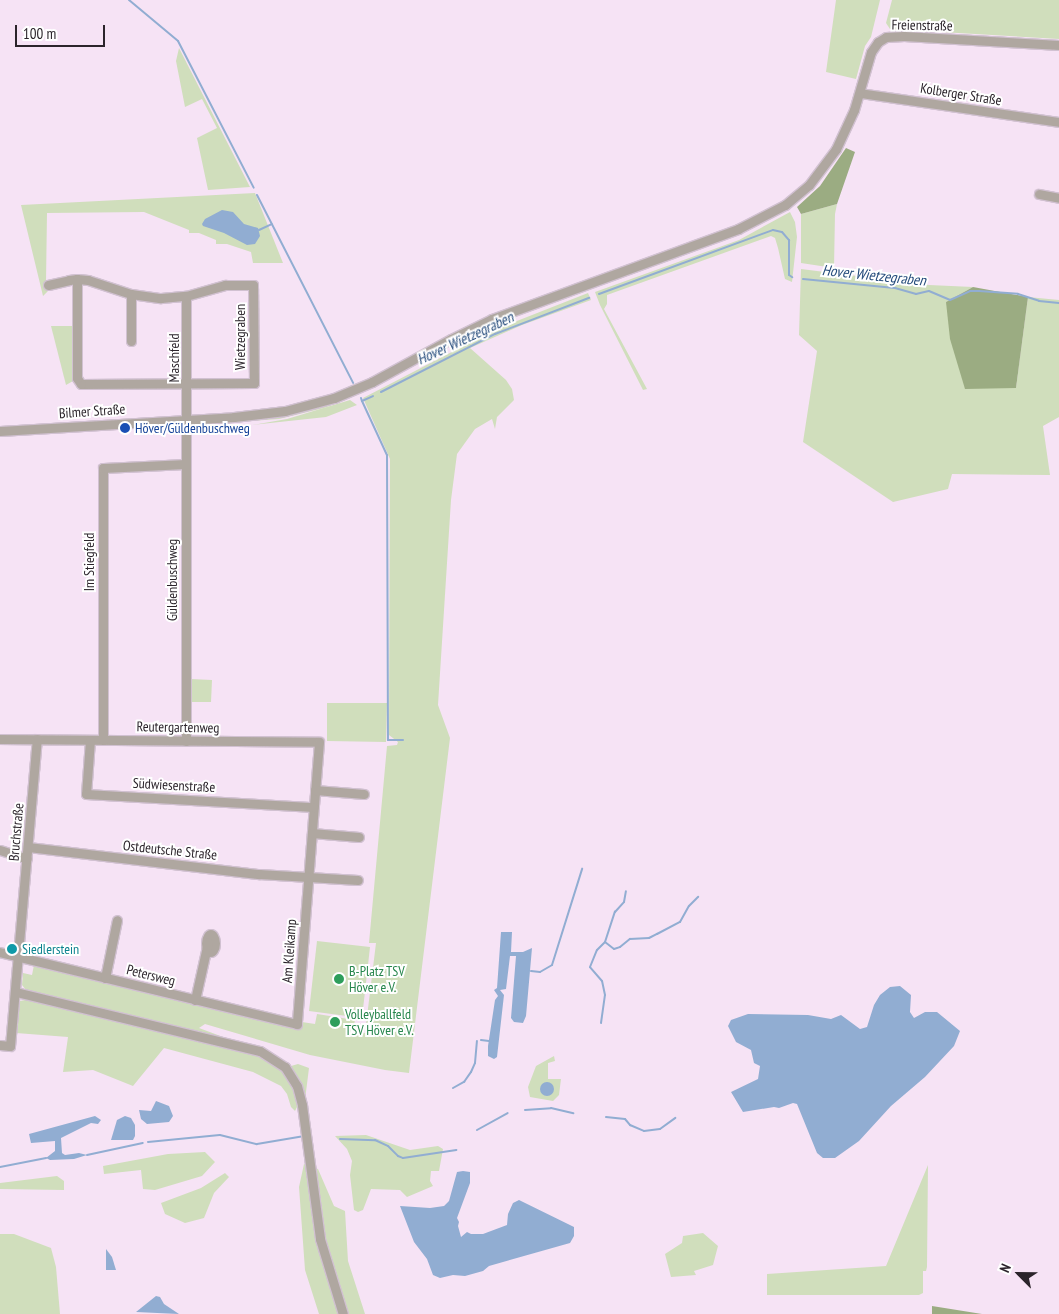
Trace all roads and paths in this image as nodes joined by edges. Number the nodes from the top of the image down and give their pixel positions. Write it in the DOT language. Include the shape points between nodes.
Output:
graph roads {
  1 [pos="1059,45"];
  2 [pos="860,93"];
  3 [pos="1059,122"];
  4 [pos="832,155"];
  5 [pos="1039,194"];
  6 [pos="1059,198"];
  7 [pos="77,279"];
  8 [pos="48,285"];
  9 [pos="131,294"];
  10 [pos="186,296"];
  11 [pos="131,341"];
  12 [pos="187,383"];
  13 [pos="186,420"];
  14 [pos="0,431"];
  15 [pos="186,464"];
  16 [pos="0,738"];
  17 [pos="37,739"];
  18 [pos="90,740"];
  19 [pos="103,740"];
  20 [pos="186,741"];
  21 [pos="319,742"];
  22 [pos="315,790"];
  23 [pos="364,794"];
  24 [pos="314,807"];
  25 [pos="312,833"];
  26 [pos="359,837"];
  27 [pos="28,847"];
  28 [pos="0,850"];
  29 [pos="27,859"];
  30 [pos="309,878"];
  31 [pos="358,880"];
  32 [pos="117,920"];
  33 [pos="208,942"];
  34 [pos="0,952"];
  35 [pos="20,957"];
  36 [pos="105,978"];
  37 [pos="16,992"];
  38 [pos="195,1000"];
  39 [pos="295,1025"];
  40 [pos="0,1045"];
  41 [pos="343,1314"];
  1 -- 2 [label="street, Freienstraße" via="891,36 873,48"];
  2 -- 3 [label="street, Kolberger Straße"];
  2 -- 4 [label="street, Freienstraße" via="848,126"];
  4 -- 13 [label="street, Bilmer Straße" via="801,192 757,221 492,319 351,391 285,411"];
  5 -- 6 [label="street"];
  7 -- 8 [label="street"];
  7 -- 9 [label="street" via="103,283"];
  7 -- 12 [label="street" via="76,378 80,384"];
  9 -- 10 [label="street" via="161,298"];
  9 -- 11 [label="street"];
  10 -- 12 [label="street, Maschfeld"];
  10 -- 12 [label="street, Wietzegraben" via="225,285 253,285 254,383"];
  12 -- 13 [label="street, Maschfeld"];
  13 -- 14 [label="street, Bilmer Straße"];
  13 -- 15 [label="street, Güldenbuschweg"];
  15 -- 19 [label="street, Im Stiegfeld" via="103,468"];
  15 -- 20 [label="street, Güldenbuschweg"];
  16 -- 17 [label="street, Reutergartenweg"];
  17 -- 18 [label="street, Reutergartenweg"];
  17 -- 27 [label="street, Bruchstraße"];
  18 -- 19 [label="street, Reutergartenweg"];
  18 -- 24 [label="street, Südwiesenstraße" via="86,794"];
  19 -- 20 [label="street, Reutergartenweg"];
  20 -- 21 [label="street, Reutergartenweg"];
  21 -- 22 [label="street, Am Kleikamp"];
  22 -- 23 [label="street"];
  22 -- 24 [label="street, Am Kleikamp"];
  24 -- 25 [label="street, Am Kleikamp"];
  25 -- 26 [label="street"];
  25 -- 30 [label="street, Am Kleikamp"];
  27 -- 29 [label="street, Bruchstraße"];
  27 -- 30 [label="street, Ostdeutsche Straße"];
  28 -- 29 [label="street"];
  29 -- 35 [label="street, Bruchstraße"];
  30 -- 31 [label="street"];
  30 -- 39 [label="street, Am Kleikamp"];
  32 -- 36 [label="street"];
  33 -- 38 [label="street"];
  34 -- 35 [label="street, Petersweg"];
  35 -- 36 [label="street, Petersweg"];
  35 -- 37 [label="street, Bruchstraße"];
  36 -- 38 [label="street, Petersweg"];
  37 -- 40 [label="street, Bruchstraße" via="10,1046"];
  37 -- 41 [label="street" via="260,1051 285,1067 298,1086 320,1239"];
  38 -- 39 [label="street, Petersweg"];
}
